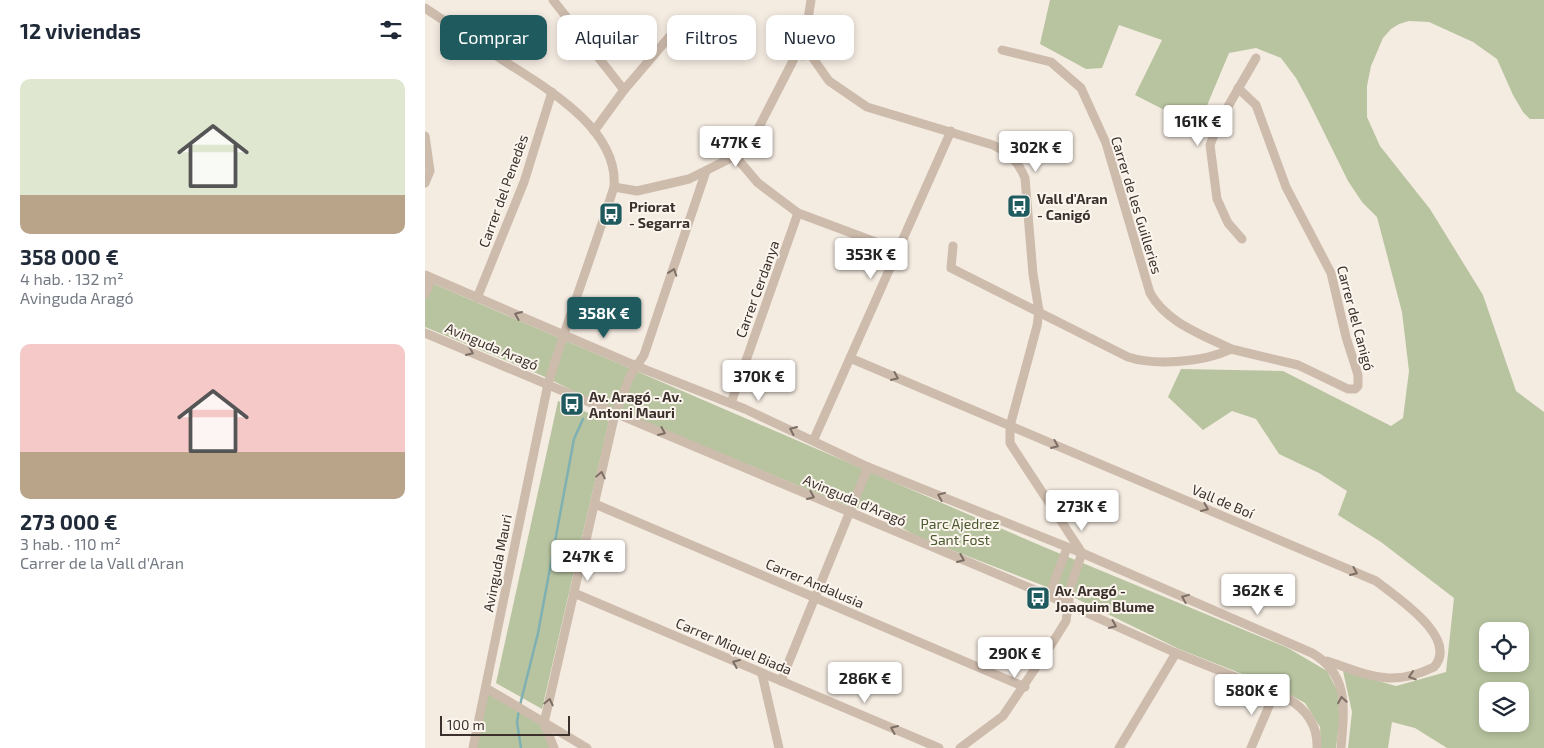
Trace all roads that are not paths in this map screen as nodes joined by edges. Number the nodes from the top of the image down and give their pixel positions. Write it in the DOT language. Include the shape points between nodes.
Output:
graph roads {
  1 [pos="553,0"];
  2 [pos="811,0"];
  3 [pos="425,8"];
  4 [pos="809,15"];
  5 [pos="667,40"];
  6 [pos="1002,50"];
  7 [pos="1257,58"];
  8 [pos="793,60"];
  9 [pos="813,60"];
  10 [pos="1238,88"];
  11 [pos="624,90"];
  12 [pos="552,92"];
  13 [pos="594,131"];
  14 [pos="951,131"];
  15 [pos="425,136"];
  16 [pos="735,156"];
  17 [pos="706,171"];
  18 [pos="425,184"];
  19 [pos="613,187"];
  20 [pos="798,213"];
  21 [pos="1242,239"];
  22 [pos="953,246"];
  23 [pos="897,250"];
  24 [pos="428,277"];
  25 [pos="425,294"];
  26 [pos="477,298"];
  27 [pos="1039,311"];
  28 [pos="425,333"];
  29 [pos="563,334"];
  30 [pos="1231,348"];
  31 [pos="850,358"];
  32 [pos="637,366"];
  33 [pos="548,384"];
  34 [pos="731,402"];
  35 [pos="617,413"];
  36 [pos="1010,426"];
  37 [pos="814,439"];
  38 [pos="868,466"];
  39 [pos="595,504"];
  40 [pos="848,512"];
  41 [pos="1062,523"];
  42 [pos="1067,548"];
  43 [pos="1082,554"];
  44 [pos="574,593"];
  45 [pos="1049,596"];
  46 [pos="815,597"];
  47 [pos="1069,605"];
  48 [pos="1176,653"];
  49 [pos="1327,662"];
  50 [pos="762,674"];
  51 [pos="781,682"];
  52 [pos="1025,687"];
  53 [pos="486,688"];
  54 [pos="1275,692"];
  55 [pos="544,723"];
  56 [pos="473,748"];
  57 [pos="554,748"];
  58 [pos="587,748"];
  59 [pos="779,748"];
  60 [pos="939,748"];
  61 [pos="960,748"];
  62 [pos="1119,748"];
  63 [pos="1251,748"];
  64 [pos="1317,748"];
  65 [pos="1341,748"];
  1 -- 11 [label="street"];
  2 -- 4 [label="street"];
  3 -- 12 [label="street, Avinguda Mauri"];
  5 -- 11 [label="street"];
  6 -- 30 [label="street, Carrer de les Guilleries" via="1051,62 1081,88 1106,143 1145,280 1156,304 1170,318"];
  7 -- 10 [label="street"];
  8 -- 16 [label="street" via="759,127"];
  9 -- 14 [label="street" via="829,81 867,107"];
  10 -- 21 [label="street" via="1212,136 1210,155 1217,199 1228,223"];
  10 -- 30 [label="street, Carrer del Canigó" via="1256,105 1286,187 1331,273 1358,375 1358,386 1355,390 1347,389 1298,365"];
  11 -- 13 [label="street"];
  12 -- 13 [label="street, Avinguda Mauri"];
  12 -- 26 [label="street, Carrer del Penedès" via="524,182"];
  13 -- 19 [label="street, Avinguda Mauri" via="613,162"];
  14 -- 23 [label="street"];
  14 -- 27 [label="street" via="1007,152 1021,166"];
  15 -- 18 [label="street" via="430,171"];
  16 -- 17 [label="street"];
  16 -- 20 [label="street" via="758,183"];
  17 -- 19 [label="street" via="689,179 637,191"];
  32 -- 17 [label="street, one-way" via="644,355"];
  19 -- 29 [label="street, Avinguda Mauri"];
  20 -- 23 [label="street"];
  20 -- 34 [label="street, Carrer Cerdanya"];
  22 -- 27 [label="street" via="951,268"];
  23 -- 31 [label="street"];
  24 -- 25 [label="street"];
  24 -- 26 [label="street"];
  29 -- 26 [label="street, one-way"];
  27 -- 30 [label="street" via="1127,357 1143,362 1217,356"];
  27 -- 36 [label="street"];
  28 -- 33 [label="street, Avinguda Aragó, one-way"];
  29 -- 32 [label="street"];
  29 -- 33 [label="street, Avinguda Mauri"];
  31 -- 36 [label="street, Vall de Boí, one-way"];
  31 -- 37 [label="street"];
  32 -- 34 [label="street"];
  32 -- 35 [label="street" via="630,376"];
  33 -- 35 [label="street, Avinguda d'Aragó"];
  33 -- 53 [label="street, Avinguda Mauri"];
  37 -- 34 [label="street, one-way"];
  39 -- 35 [label="street, one-way"];
  35 -- 40 [label="street, Avinguda d'Aragó, one-way"];
  36 -- 41 [label="street" via="1009,435 1015,452"];
  36 -- 49 [label="street, Vall de Boí, one-way" via="1376,581 1435,632 1441,651 1434,667 1402,679 1376,676"];
  37 -- 38 [label="street"];
  38 -- 40 [label="street"];
  42 -- 38 [label="street, one-way"];
  39 -- 44 [label="street"];
  39 -- 46 [label="street, Carrer Andalusia"];
  40 -- 45 [label="street, Avinguda d'Aragó, one-way"];
  40 -- 46 [label="street"];
  41 -- 42 [label="street"];
  41 -- 43 [label="street"];
  42 -- 43 [label="street"];
  42 -- 45 [label="street"];
  43 -- 47 [label="street" via="1071,585"];
  49 -- 43 [label="street, one-way" via="1296,645"];
  50 -- 44 [label="street, Carrer Miquel Biada, one-way"];
  55 -- 44 [label="street, one-way"];
  45 -- 47 [label="street, Avinguda d'Aragó"];
  46 -- 51 [label="street"];
  46 -- 52 [label="street, Carrer Andalusia"];
  47 -- 48 [label="street, Avinguda d'Aragó, one-way"];
  47 -- 52 [label="street" via="1066,621"];
  48 -- 54 [label="street, Avinguda d'Aragó"];
  48 -- 62 [label="street"];
  65 -- 49 [label="street, one-way" via="1344,704 1337,676"];
  50 -- 51 [label="street, Carrer Miquel Biada"];
  50 -- 59 [label="street"];
  60 -- 51 [label="street, Carrer Miquel Biada, one-way"];
  52 -- 61 [label="street" via="1003,716"];
  53 -- 55 [label="street"];
  53 -- 56 [label="street, Avinguda Mauri"];
  54 -- 63 [label="street"];
  54 -- 64 [label="street, Avinguda d'Aragó" via="1300,706 1308,716 1317,736"];
  55 -- 57 [label="street"];
  55 -- 58 [label="street"];
}
